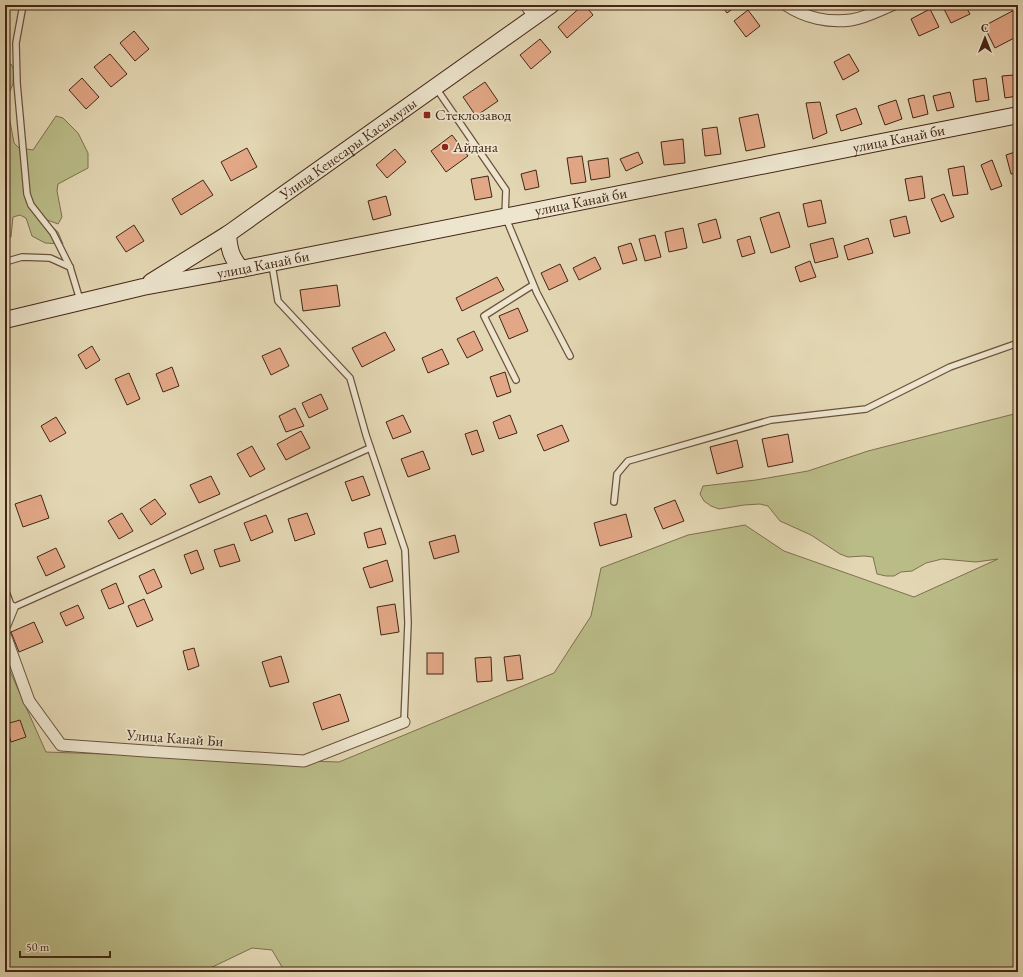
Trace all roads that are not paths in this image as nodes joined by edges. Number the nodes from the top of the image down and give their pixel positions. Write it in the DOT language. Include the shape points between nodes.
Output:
graph roads {
  1 [pos="23,5"];
  2 [pos="551,5"];
  3 [pos="786,5"];
  4 [pos="892,5"];
  5 [pos="530,11"];
  6 [pos="435,87"];
  7 [pos="1018,115"];
  8 [pos="506,216"];
  9 [pos="228,234"];
  10 [pos="5,262"];
  11 [pos="272,263"];
  12 [pos="70,267"];
  13 [pos="241,269"];
  14 [pos="533,285"];
  15 [pos="142,287"];
  16 [pos="81,302"];
  17 [pos="5,320"];
  18 [pos="1018,343"];
  19 [pos="570,356"];
  20 [pos="516,380"];
  21 [pos="370,448"];
  22 [pos="614,502"];
  23 [pos="5,589"];
  24 [pos="12,608"];
  25 [pos="5,625"];
  26 [pos="5,635"];
  27 [pos="404,722"];
  1 -- 12 [label="lane" via="16,43 27,194 31,206 53,233"];
  2 -- 5 [label="main road, Улица Кенесары Касымулы"];
  3 -- 4 [label="street" via="814,18 852,20"];
  5 -- 6 [label="main road, Улица Кенесары Касымулы"];
  6 -- 8 [label="lane" via="506,190"];
  6 -- 9 [label="main road, Улица Кенесары Касымулы"];
  7 -- 8 [label="main road, улица Канай би"];
  8 -- 11 [label="main road, улица Канай би"];
  8 -- 14 [label="lane"];
  9 -- 13 [label="main road" via="230,253"];
  9 -- 15 [label="main road, Улица Кенесары Касымулы"];
  10 -- 12 [label="lane" via="22,257 50,258"];
  11 -- 13 [label="main road, улица Канай би"];
  11 -- 21 [label="lane" via="278,301 350,378"];
  12 -- 16 [label="lane"];
  13 -- 15 [label="main road, улица Канай би"];
  14 -- 19 [label="lane"];
  14 -- 20 [label="lane" via="484,316"];
  15 -- 16 [label="main road"];
  16 -- 17 [label="main road"];
  18 -- 22 [label="lane" via="950,367 866,409 771,420 628,461 617,474"];
  21 -- 24 [label="lane"];
  21 -- 27 [label="lane" via="405,550 408,623"];
  23 -- 24 [label="lane"];
  24 -- 25 [label="street"];
  26 -- 27 [label="street, Улица Канай Би" via="29,702 61,745 304,761"];
}
